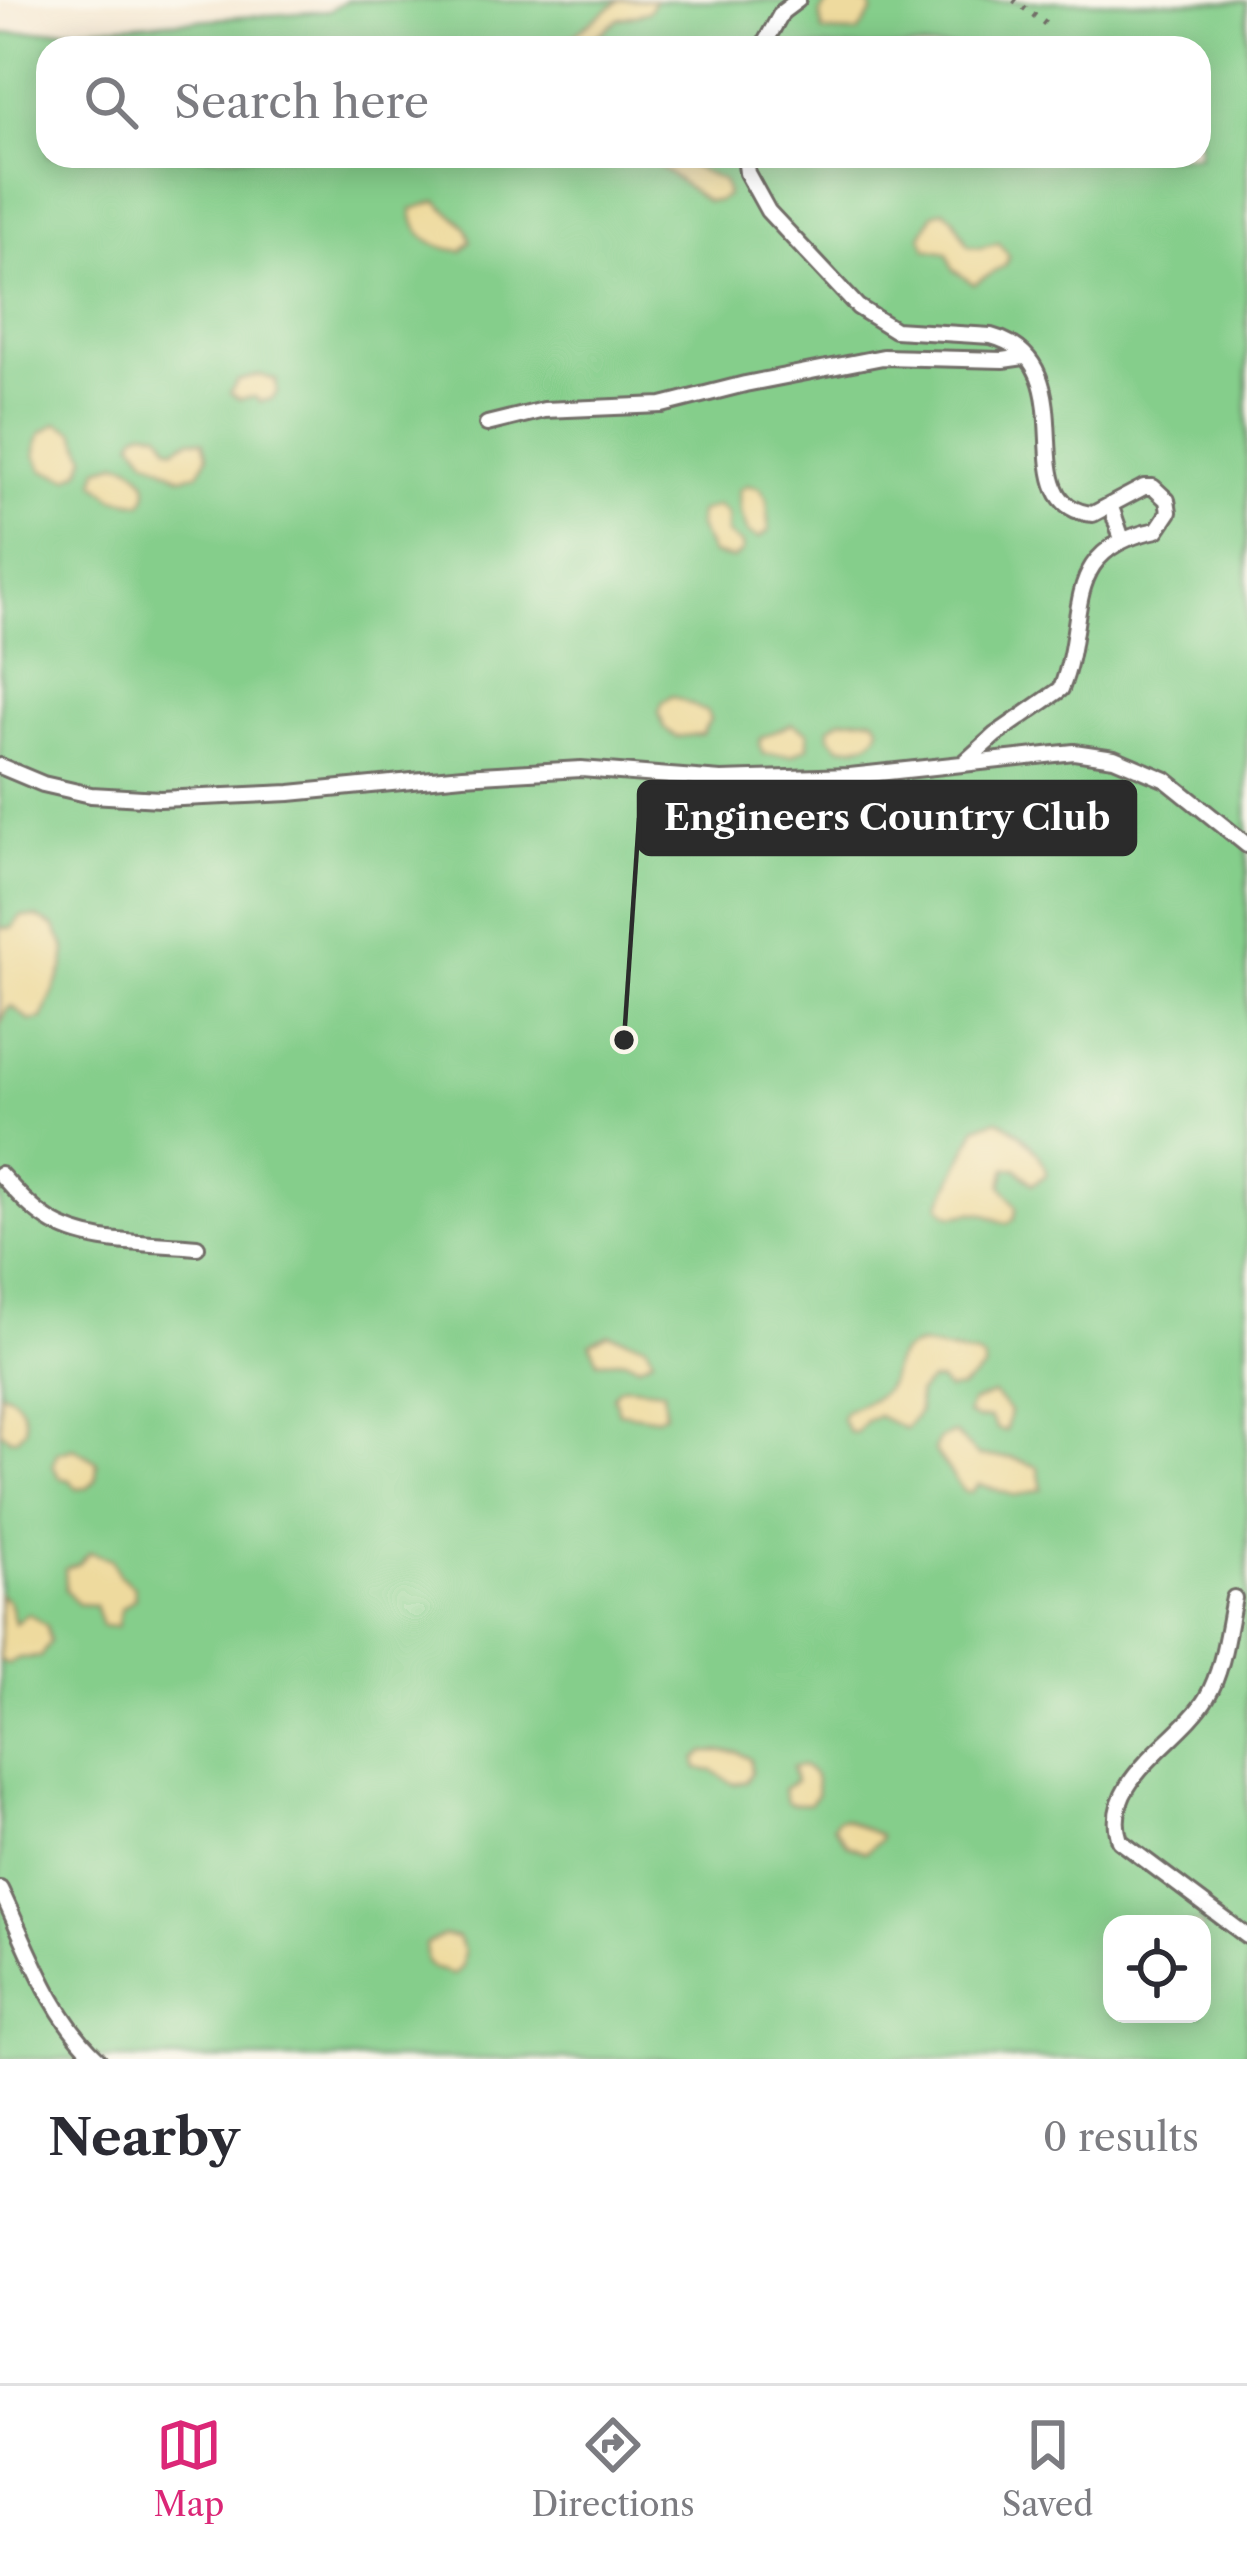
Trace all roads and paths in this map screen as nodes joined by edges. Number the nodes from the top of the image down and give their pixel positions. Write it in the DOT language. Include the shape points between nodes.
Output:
graph roads {
  1 [pos="798,0"];
  2 [pos="1015,0"];
  3 [pos="1051,28"];
  4 [pos="769,36"];
  5 [pos="746,168"];
  6 [pos="1024,357"];
  7 [pos="487,424"];
  8 [pos="1111,507"];
  9 [pos="1122,539"];
  10 [pos="964,762"];
  11 [pos="0,766"];
  12 [pos="1247,844"];
  13 [pos="0,1174"];
  14 [pos="197,1247"];
  15 [pos="1234,1598"];
  16 [pos="0,1889"];
  17 [pos="1247,1936"];
  18 [pos="98,2059"];
  1 -- 4 [label="lane"];
  2 -- 3 [label="path"];
  5 -- 6 [label="lane" via="768,211 859,307 896,330 991,336"];
  6 -- 7 [label="lane" via="883,357 662,405 544,410"];
  6 -- 8 [label="lane" via="1046,395 1056,492 1081,513"];
  8 -- 9 [label="lane"];
  8 -- 9 [label="lane" via="1144,487 1167,500 1157,530"];
  9 -- 10 [label="lane" via="1085,572 1061,689"];
  10 -- 11 [label="lane" via="721,780 581,769 160,799 92,795"];
  10 -- 12 [label="lane" via="1074,752 1114,758 1166,780"];
  13 -- 14 [label="lane" via="64,1228"];
  15 -- 17 [label="lane" via="1209,1695 1140,1770 1115,1827 1120,1841"];
  16 -- 18 [label="lane" via="62,2019"];
}
